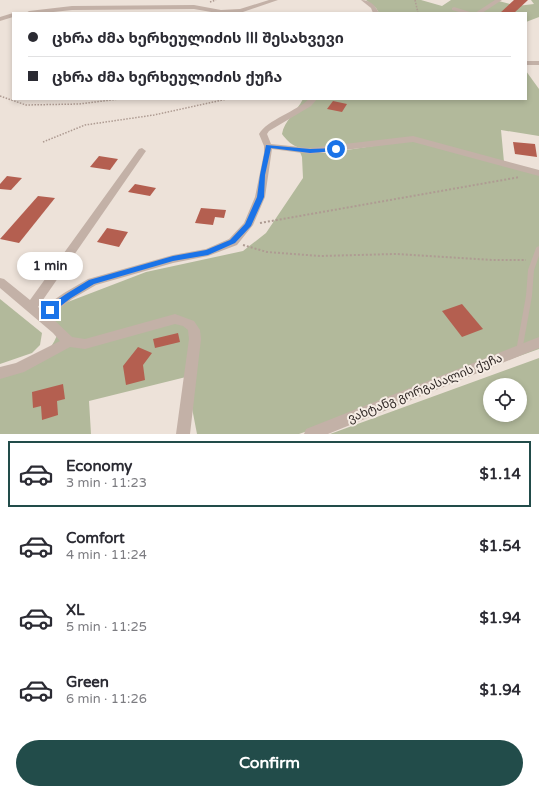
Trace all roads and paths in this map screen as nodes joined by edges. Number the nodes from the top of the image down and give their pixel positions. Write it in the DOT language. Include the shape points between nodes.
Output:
graph roads {
  1 [pos="275,0"];
  2 [pos="364,0"];
  3 [pos="415,0"];
  4 [pos="499,0"];
  5 [pos="454,9"];
  6 [pos="38,12"];
  7 [pos="225,12"];
  8 [pos="376,12"];
  9 [pos="418,12"];
  10 [pos="464,12"];
  11 [pos="480,12"];
  12 [pos="12,15"];
  13 [pos="0,19"];
  14 [pos="527,63"];
  15 [pos="539,63"];
  16 [pos="0,97"];
  17 [pos="111,100"];
  18 [pos="222,100"];
  19 [pos="312,100"];
  20 [pos="43,142"];
  21 [pos="268,146"];
  22 [pos="142,151"];
  23 [pos="539,173"];
  24 [pos="523,177"];
  25 [pos="248,225"];
  26 [pos="233,242"];
  27 [pos="539,248"];
  28 [pos="534,260"];
  29 [pos="0,282"];
  30 [pos="31,308"];
  31 [pos="41,316"];
  32 [pos="69,342"];
  33 [pos="539,342"];
  34 [pos="519,351"];
  35 [pos="0,373"];
  36 [pos="183,434"];
  37 [pos="311,434"];
  1 -- 7 [label="street" via="240,12"];
  2 -- 8 [label="street"];
  3 -- 9 [label="path"];
  4 -- 11 [label="street"];
  5 -- 10 [label="street"];
  6 -- 7 [label="street" via="72,8 187,7"];
  12 -- 13 [label="street"];
  14 -- 15 [label="street"];
  16 -- 17 [label="path" via="26,105 79,104"];
  18 -- 20 [label="path" via="154,115 85,125"];
  19 -- 21 [label="street" via="266,129 263,134"];
  21 -- 23 [label="street" via="310,151 413,139"];
  21 -- 25 [label="street" via="260,197"];
  22 -- 30 [label="street"];
  24 -- 25 [label="path"];
  25 -- 26 [label="street"];
  26 -- 28 [label="path" via="267,252 320,256 396,254"];
  26 -- 31 [label="street" via="208,252 92,282"];
  27 -- 28 [label="lane"];
  28 -- 34 [label="lane"];
  29 -- 30 [label="street"];
  30 -- 31 [label="street"];
  31 -- 32 [label="street" via="57,328"];
  32 -- 35 [label="street" via="19,368"];
  32 -- 36 [label="street" via="85,344 175,319 191,324 195,331 195,339"];
  33 -- 34 [label="street, ვახტანგ გორგასალის ქუჩა"];
  34 -- 37 [label="street, ვახტანგ გორგასალის ქუჩა"];
}
